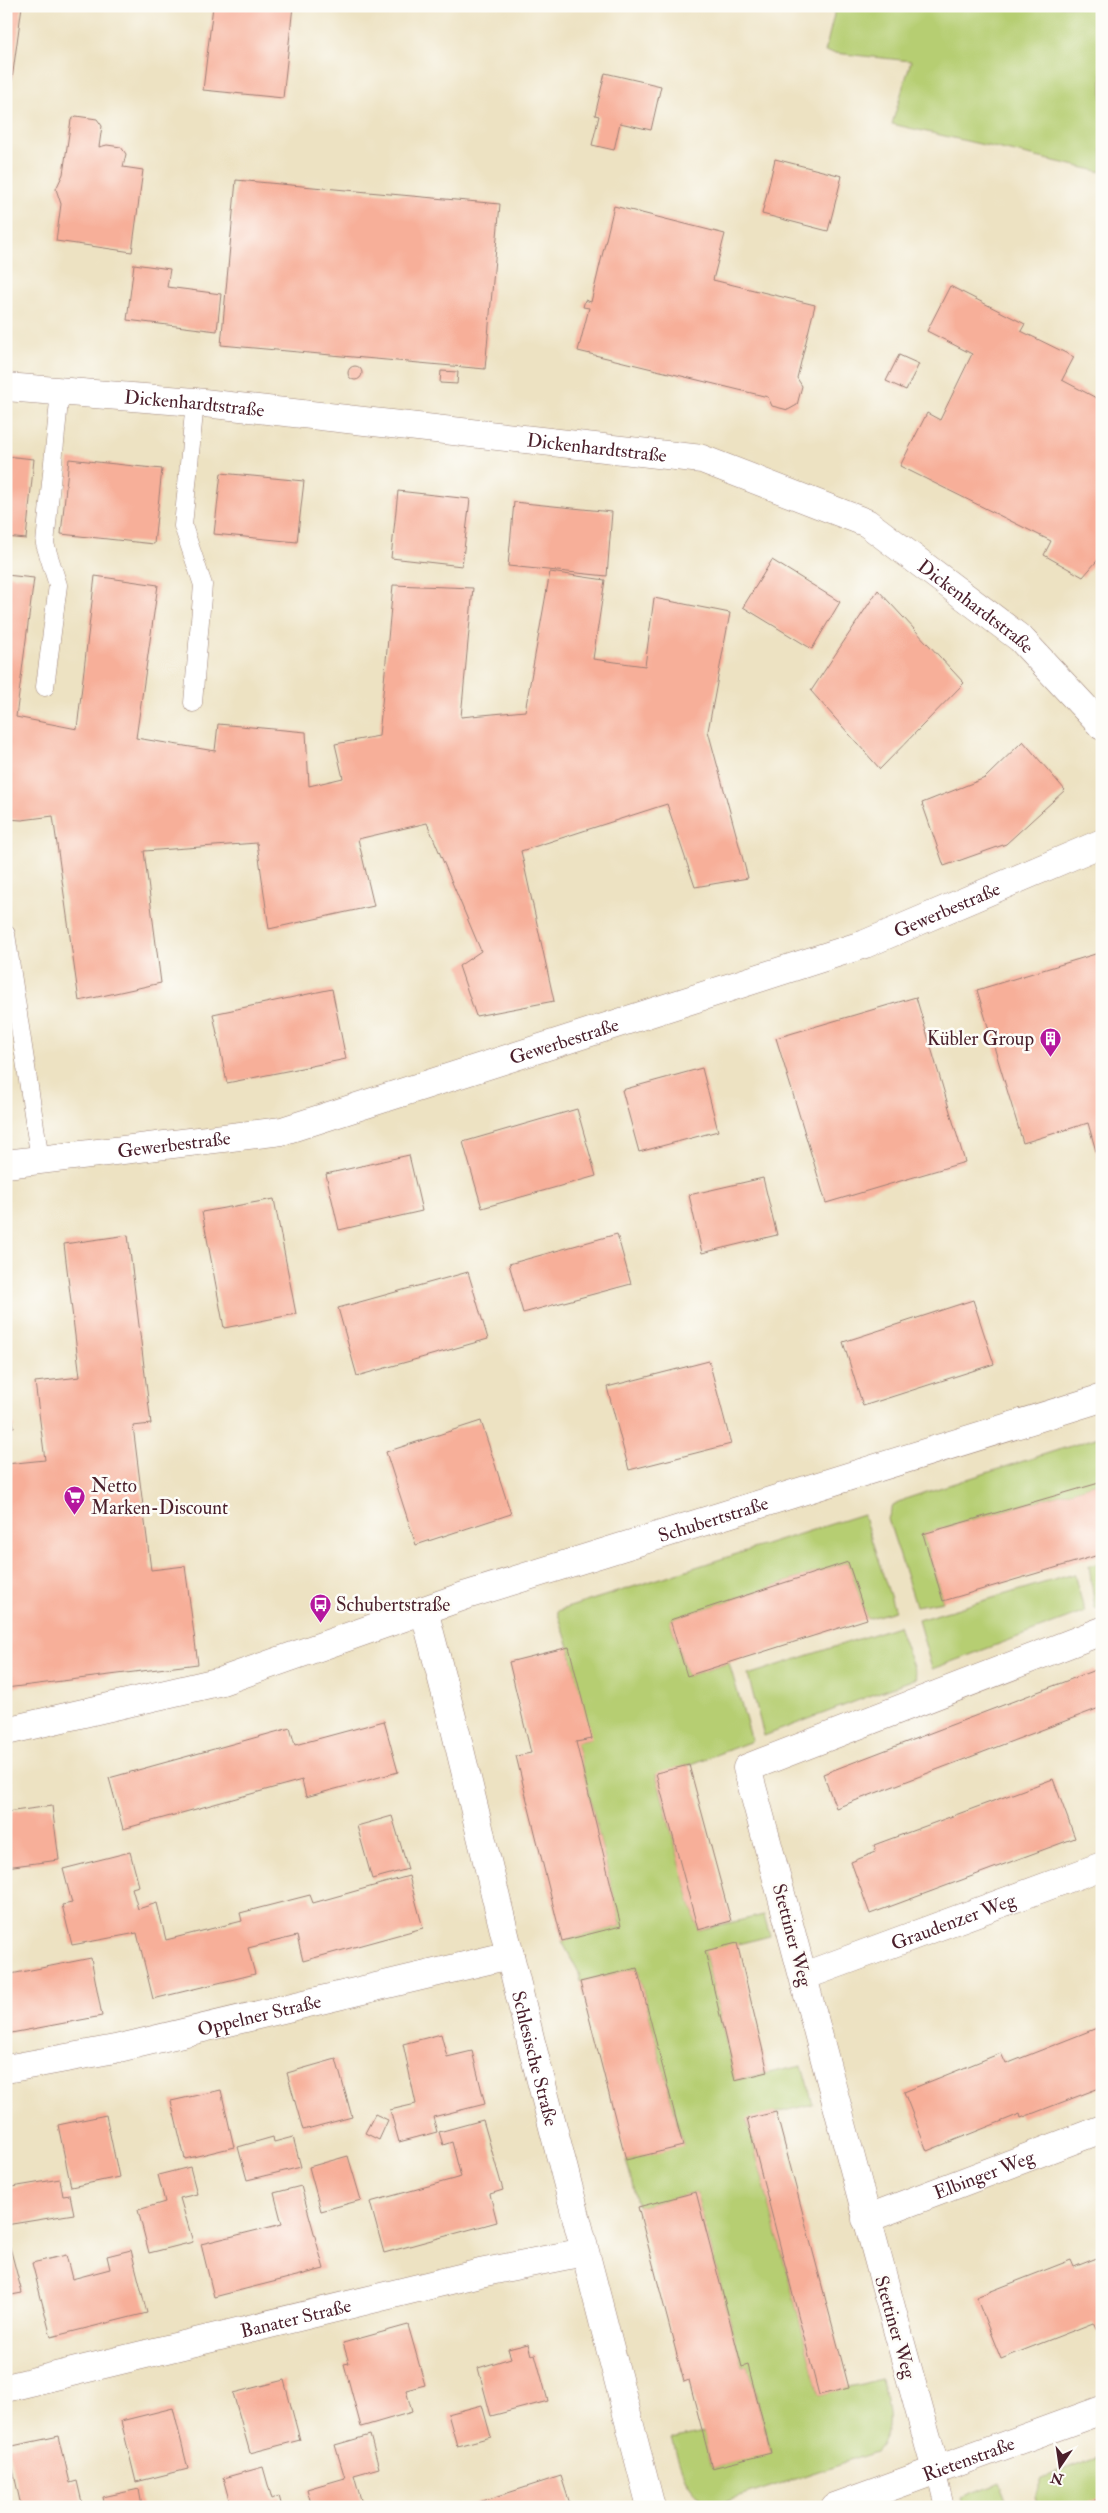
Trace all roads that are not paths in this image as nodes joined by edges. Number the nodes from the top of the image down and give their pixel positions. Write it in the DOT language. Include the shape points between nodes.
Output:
graph roads {
  1 [pos="6,387"];
  2 [pos="60,391"];
  3 [pos="194,402"];
  4 [pos="45,686"];
  5 [pos="193,703"];
  6 [pos="1102,726"];
  7 [pos="1102,843"];
  8 [pos="6,934"];
  9 [pos="40,1160"];
  10 [pos="6,1164"];
  11 [pos="1102,1398"];
  12 [pos="424,1610"];
  13 [pos="1102,1630"];
  14 [pos="6,1731"];
  15 [pos="1102,1866"];
  16 [pos="510,1955"];
  17 [pos="804,1976"];
  18 [pos="6,2069"];
  19 [pos="1102,2130"];
  20 [pos="866,2219"];
  21 [pos="584,2252"];
  22 [pos="6,2388"];
  23 [pos="1102,2410"];
  24 [pos="936,2470"];
  25 [pos="652,2507"];
  26 [pos="835,2507"];
  27 [pos="945,2507"];
  1 -- 2 [label="street, Dickenhardtstraße"];
  2 -- 3 [label="street, Dickenhardtstraße"];
  2 -- 4 [label="lane" via="45,544 58,585"];
  3 -- 5 [label="lane" via="183,526 202,585"];
  3 -- 6 [label="street, Dickenhardtstraße" via="702,459 867,523 1021,639"];
  7 -- 9 [label="street, Gewerbestraße" via="865,944 282,1130"];
  8 -- 9 [label="lane"];
  9 -- 10 [label="street, Gewerbestraße"];
  11 -- 12 [label="street, Schubertstraße"];
  12 -- 14 [label="street, Schubertstraße" via="222,1681"];
  12 -- 16 [label="street, Schlesische Straße"];
  13 -- 17 [label="street, Stettiner Weg" via="747,1768"];
  15 -- 17 [label="street, Graudenzer Weg"];
  16 -- 18 [label="street, Oppelner Straße" via="115,2049"];
  16 -- 21 [label="street, Schlesische Straße"];
  17 -- 20 [label="street, Stettiner Weg"];
  19 -- 20 [label="street, Elbinger Weg"];
  20 -- 24 [label="street, Stettiner Weg"];
  21 -- 22 [label="street, Banater Straße"];
  21 -- 25 [label="street, Schlesische Straße"];
  23 -- 24 [label="street, Rietenstraße"];
  24 -- 26 [label="street, Rietenstraße"];
  24 -- 27 [label="lane"];
}
